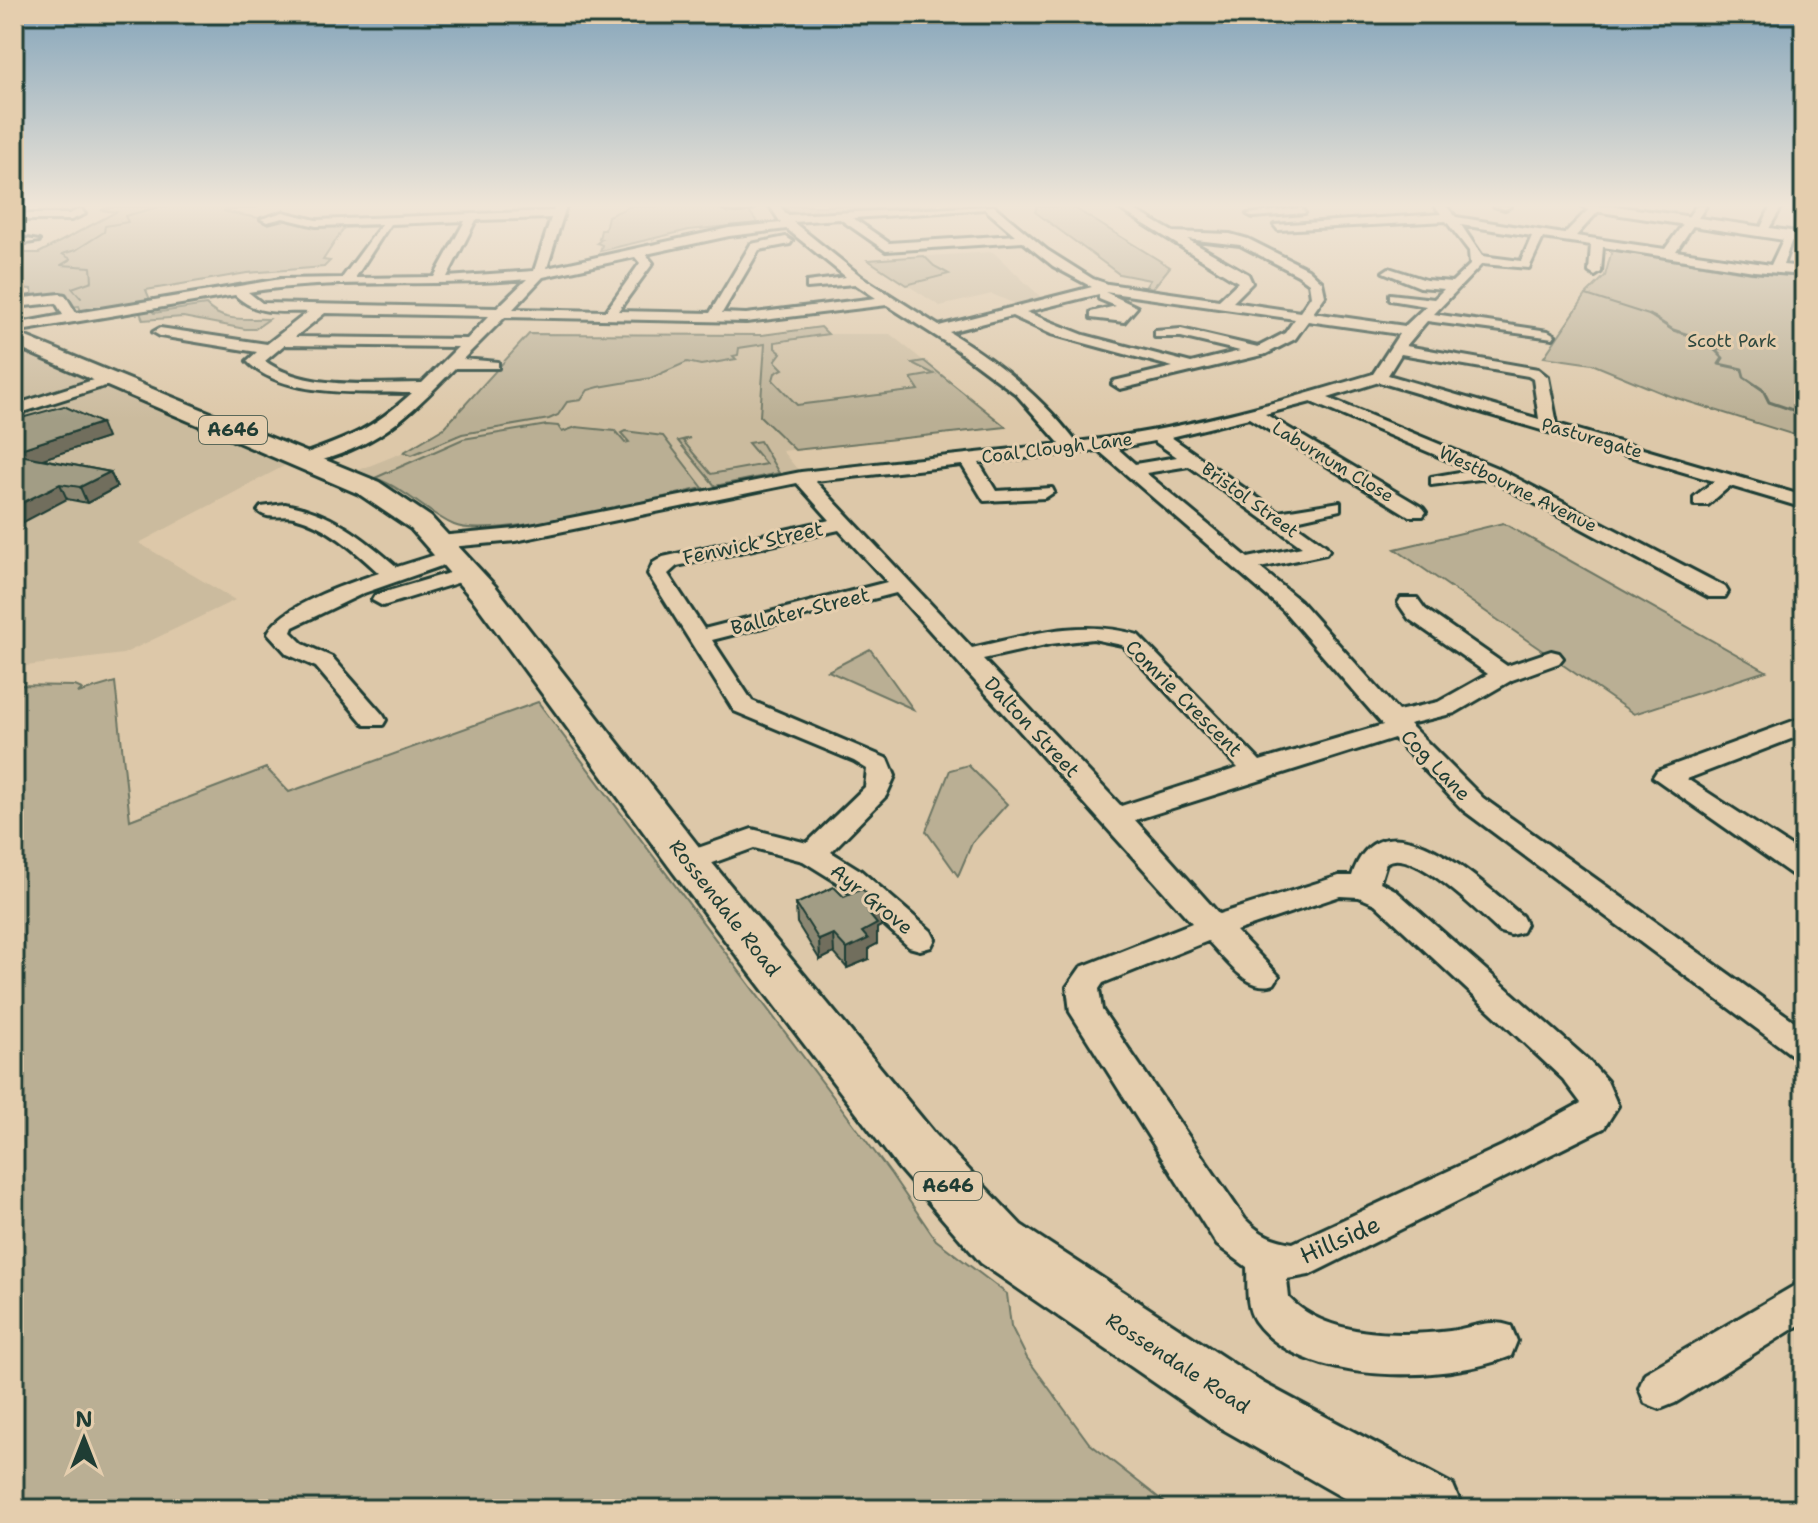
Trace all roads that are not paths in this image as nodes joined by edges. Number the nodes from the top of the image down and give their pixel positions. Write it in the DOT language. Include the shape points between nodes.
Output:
graph roads {
  1 [pos="349,277"];
  2 [pos="441,277"];
  3 [pos="500,277"];
  4 [pos="536,277"];
  5 [pos="637,277"];
  6 [pos="737,277"];
  7 [pos="859,277"];
  8 [pos="1076,277"];
  9 [pos="1243,277"];
  10 [pos="1309,277"];
  11 [pos="1404,277"];
  12 [pos="1463,277"];
  13 [pos="853,278"];
  14 [pos="438,282"];
  15 [pos="345,283"];
  16 [pos="812,285"];
  17 [pos="1452,286"];
  18 [pos="238,290"];
  19 [pos="1099,290"];
  20 [pos="1395,297"];
  21 [pos="888,301"];
  22 [pos="14,303"];
  23 [pos="1434,303"];
  24 [pos="1222,305"];
  25 [pos="1130,307"];
  26 [pos="321,309"];
  27 [pos="612,310"];
  28 [pos="1013,311"];
  29 [pos="716,312"];
  30 [pos="500,313"];
  31 [pos="1423,316"];
  32 [pos="71,317"];
  33 [pos="1306,317"];
  34 [pos="14,328"];
  35 [pos="935,331"];
  36 [pos="1408,331"];
  37 [pos="160,332"];
  38 [pos="1160,334"];
  39 [pos="1548,335"];
  40 [pos="14,338"];
  41 [pos="471,343"];
  42 [pos="274,345"];
  43 [pos="1399,349"];
  44 [pos="1261,351"];
  45 [pos="450,363"];
  46 [pos="493,365"];
  47 [pos="1195,369"];
  48 [pos="1379,377"];
  49 [pos="112,379"];
  50 [pos="1120,384"];
  51 [pos="426,388"];
  52 [pos="1313,397"];
  53 [pos="14,410"];
  54 [pos="1251,412"];
  55 [pos="1549,426"];
  56 [pos="1157,435"];
  57 [pos="1102,445"];
  58 [pos="1071,447"];
  59 [pos="967,459"];
  60 [pos="304,460"];
  61 [pos="1194,460"];
  62 [pos="1132,470"];
  63 [pos="1491,472"];
  64 [pos="801,477"];
  65 [pos="1729,478"];
  66 [pos="1438,481"];
  67 [pos="1045,492"];
  68 [pos="1701,501"];
  69 [pos="1803,501"];
  70 [pos="1333,506"];
  71 [pos="268,511"];
  72 [pos="1416,512"];
  73 [pos="1278,518"];
  74 [pos="844,523"];
  75 [pos="515,535"];
  76 [pos="459,558"];
  77 [pos="1243,565"];
  78 [pos="394,575"];
  79 [pos="902,585"];
  80 [pos="1694,598"];
  81 [pos="383,600"];
  82 [pos="1409,603"];
  83 [pos="698,637"];
  84 [pos="967,656"];
  85 [pos="1551,658"];
  86 [pos="1504,675"];
  87 [pos="374,720"];
  88 [pos="1396,724"];
  89 [pos="1804,725"];
  90 [pos="1255,771"];
  91 [pos="1116,817"];
  92 [pos="813,854"];
  93 [pos="688,862"];
  94 [pos="1804,869"];
  95 [pos="1364,887"];
  96 [pos="1511,924"];
  97 [pos="1213,927"];
  98 [pos="920,939"];
  99 [pos="1263,976"];
  100 [pos="1804,1046"];
  101 [pos="1266,1258"];
  102 [pos="1804,1299"];
  103 [pos="1496,1341"];
  104 [pos="1660,1388"];
  105 [pos="1429,1509"];
  1 -- 15 [label="street"];
  2 -- 14 [label="street"];
  3 -- 14 [label="street"];
  4 -- 30 [label="street"];
  5 -- 27 [label="street"];
  6 -- 29 [label="street"];
  7 -- 13 [label="street"];
  8 -- 19 [label="street"];
  9 -- 24 [label="street" via="1245,283"];
  10 -- 33 [label="street" via="1318,296"];
  11 -- 17 [label="street"];
  12 -- 17 [label="street"];
  13 -- 16 [label="street"];
  13 -- 21 [label="street"];
  14 -- 15 [label="street"];
  15 -- 18 [label="street" via="281,283"];
  17 -- 23 [label="street"];
  18 -- 26 [label="street" via="254,305"];
  18 -- 32 [label="street"];
  19 -- 24 [label="street"];
  19 -- 25 [label="street"];
  19 -- 28 [label="street"];
  20 -- 23 [label="street"];
  21 -- 30 [label="street" via="746,318"];
  21 -- 35 [label="street"];
  22 -- 32 [label="street" via="60,298"];
  23 -- 31 [label="street"];
  24 -- 33 [label="street"];
  26 -- 30 [label="street"];
  26 -- 42 [label="street"];
  28 -- 35 [label="street"];
  28 -- 47 [label="street" via="1057,334"];
  30 -- 41 [label="street"];
  31 -- 36 [label="street"];
  31 -- 39 [label="street"];
  32 -- 34 [label="street"];
  33 -- 36 [label="street"];
  33 -- 44 [label="street" via="1290,336"];
  35 -- 58 [label="street" via="1034,401"];
  36 -- 43 [label="street"];
  37 -- 42 [label="street"];
  38 -- 44 [label="street" via="1181,333"];
  40 -- 49 [label="highway, Rossendale Road / A646"];
  41 -- 42 [label="street"];
  41 -- 45 [label="street"];
  42 -- 51 [label="street" via="255,361 314,385"];
  43 -- 48 [label="street"];
  43 -- 55 [label="street" via="1533,372 1540,377"];
  44 -- 47 [label="street"];
  45 -- 46 [label="street"];
  45 -- 51 [label="street"];
  47 -- 50 [label="street"];
  48 -- 52 [label="street, Coal Clough Lane"];
  48 -- 55 [label="street, Pasturegate"];
  49 -- 53 [label="street"];
  49 -- 60 [label="highway, Rossendale Road / A646"];
  51 -- 60 [label="street" via="364,439"];
  52 -- 54 [label="street, Coal Clough Lane"];
  52 -- 63 [label="street, Westbourne Avenue"];
  54 -- 56 [label="street, Coal Clough Lane"];
  54 -- 72 [label="street, Laburnum Close"];
  55 -- 65 [label="street, Pasturegate"];
  56 -- 57 [label="street, Coal Clough Lane"];
  56 -- 61 [label="street, Bristol Street"];
  57 -- 58 [label="street, Coal Clough Lane"];
  57 -- 62 [label="street, Cog Lane"];
  58 -- 59 [label="street, Coal Clough Lane"];
  59 -- 64 [label="street, Coal Clough Lane"];
  59 -- 67 [label="street" via="991,497"];
  60 -- 76 [label="highway, Rossendale Road / A646" via="397,505"];
  61 -- 62 [label="street"];
  61 -- 73 [label="street, Bristol Street"];
  62 -- 77 [label="street, Cog Lane"];
  63 -- 66 [label="street"];
  63 -- 80 [label="street, Westbourne Avenue" via="1723,590"];
  64 -- 74 [label="street, Dalton Street"];
  64 -- 75 [label="street, Coal Clough Lane"];
  65 -- 68 [label="street"];
  65 -- 69 [label="street, Pasturegate"];
  70 -- 73 [label="street"];
  71 -- 78 [label="street" via="293,509 310,516 347,537"];
  73 -- 77 [label="street, Bristol Street" via="1319,550"];
  74 -- 79 [label="street, Dalton Street"];
  74 -- 83 [label="street, Fenwick Street" via="660,567 658,574"];
  75 -- 76 [label="street"];
  75 -- 76 [label="street, Coal Clough Lane"];
  76 -- 78 [label="street"];
  76 -- 81 [label="street"];
  76 -- 93 [label="highway, Rossendale Road / A646"];
  77 -- 88 [label="street, Cog Lane" via="1291,605"];
  78 -- 87 [label="street" via="316,605 284,623 279,633 295,649 324,662"];
  79 -- 83 [label="street, Ballater Street"];
  79 -- 84 [label="street, Dalton Street"];
  82 -- 86 [label="street"];
  83 -- 92 [label="street, Fenwick Street" via="743,706 879,765 877,790"];
  84 -- 90 [label="street, Comrie Crescent" via="1090,631 1113,632 1130,640"];
  84 -- 91 [label="street, Dalton Street"];
  85 -- 86 [label="street"];
  86 -- 88 [label="street" via="1446,708"];
  88 -- 90 [label="street"];
  88 -- 100 [label="street, Cog Lane" via="1473,804"];
  89 -- 94 [label="street" via="1666,777"];
  90 -- 91 [label="street"];
  91 -- 97 [label="street, Dalton Street"];
  92 -- 93 [label="street, Ayr Grove" via="752,838"];
  92 -- 98 [label="street, Ayr Grove" via="850,877"];
  93 -- 105 [label="highway, Rossendale Road / A646" via="916,1150 1001,1244 1241,1405"];
  95 -- 96 [label="street" via="1375,857 1402,847 1426,856"];
  95 -- 97 [label="street" via="1339,886"];
  95 -- 101 [label="street, Hillside" via="1385,897 1575,1069 1595,1091 1600,1106 1591,1117 1515,1157 1295,1262"];
  97 -- 99 [label="street, Dalton Street"];
  97 -- 101 [label="street" via="1092,975 1083,987 1086,1012 1231,1232 1252,1253"];
  101 -- 103 [label="street" via="1269,1306 1292,1329 1324,1341 1408,1353 1453,1352"];
  102 -- 104 [label="street"];
}
